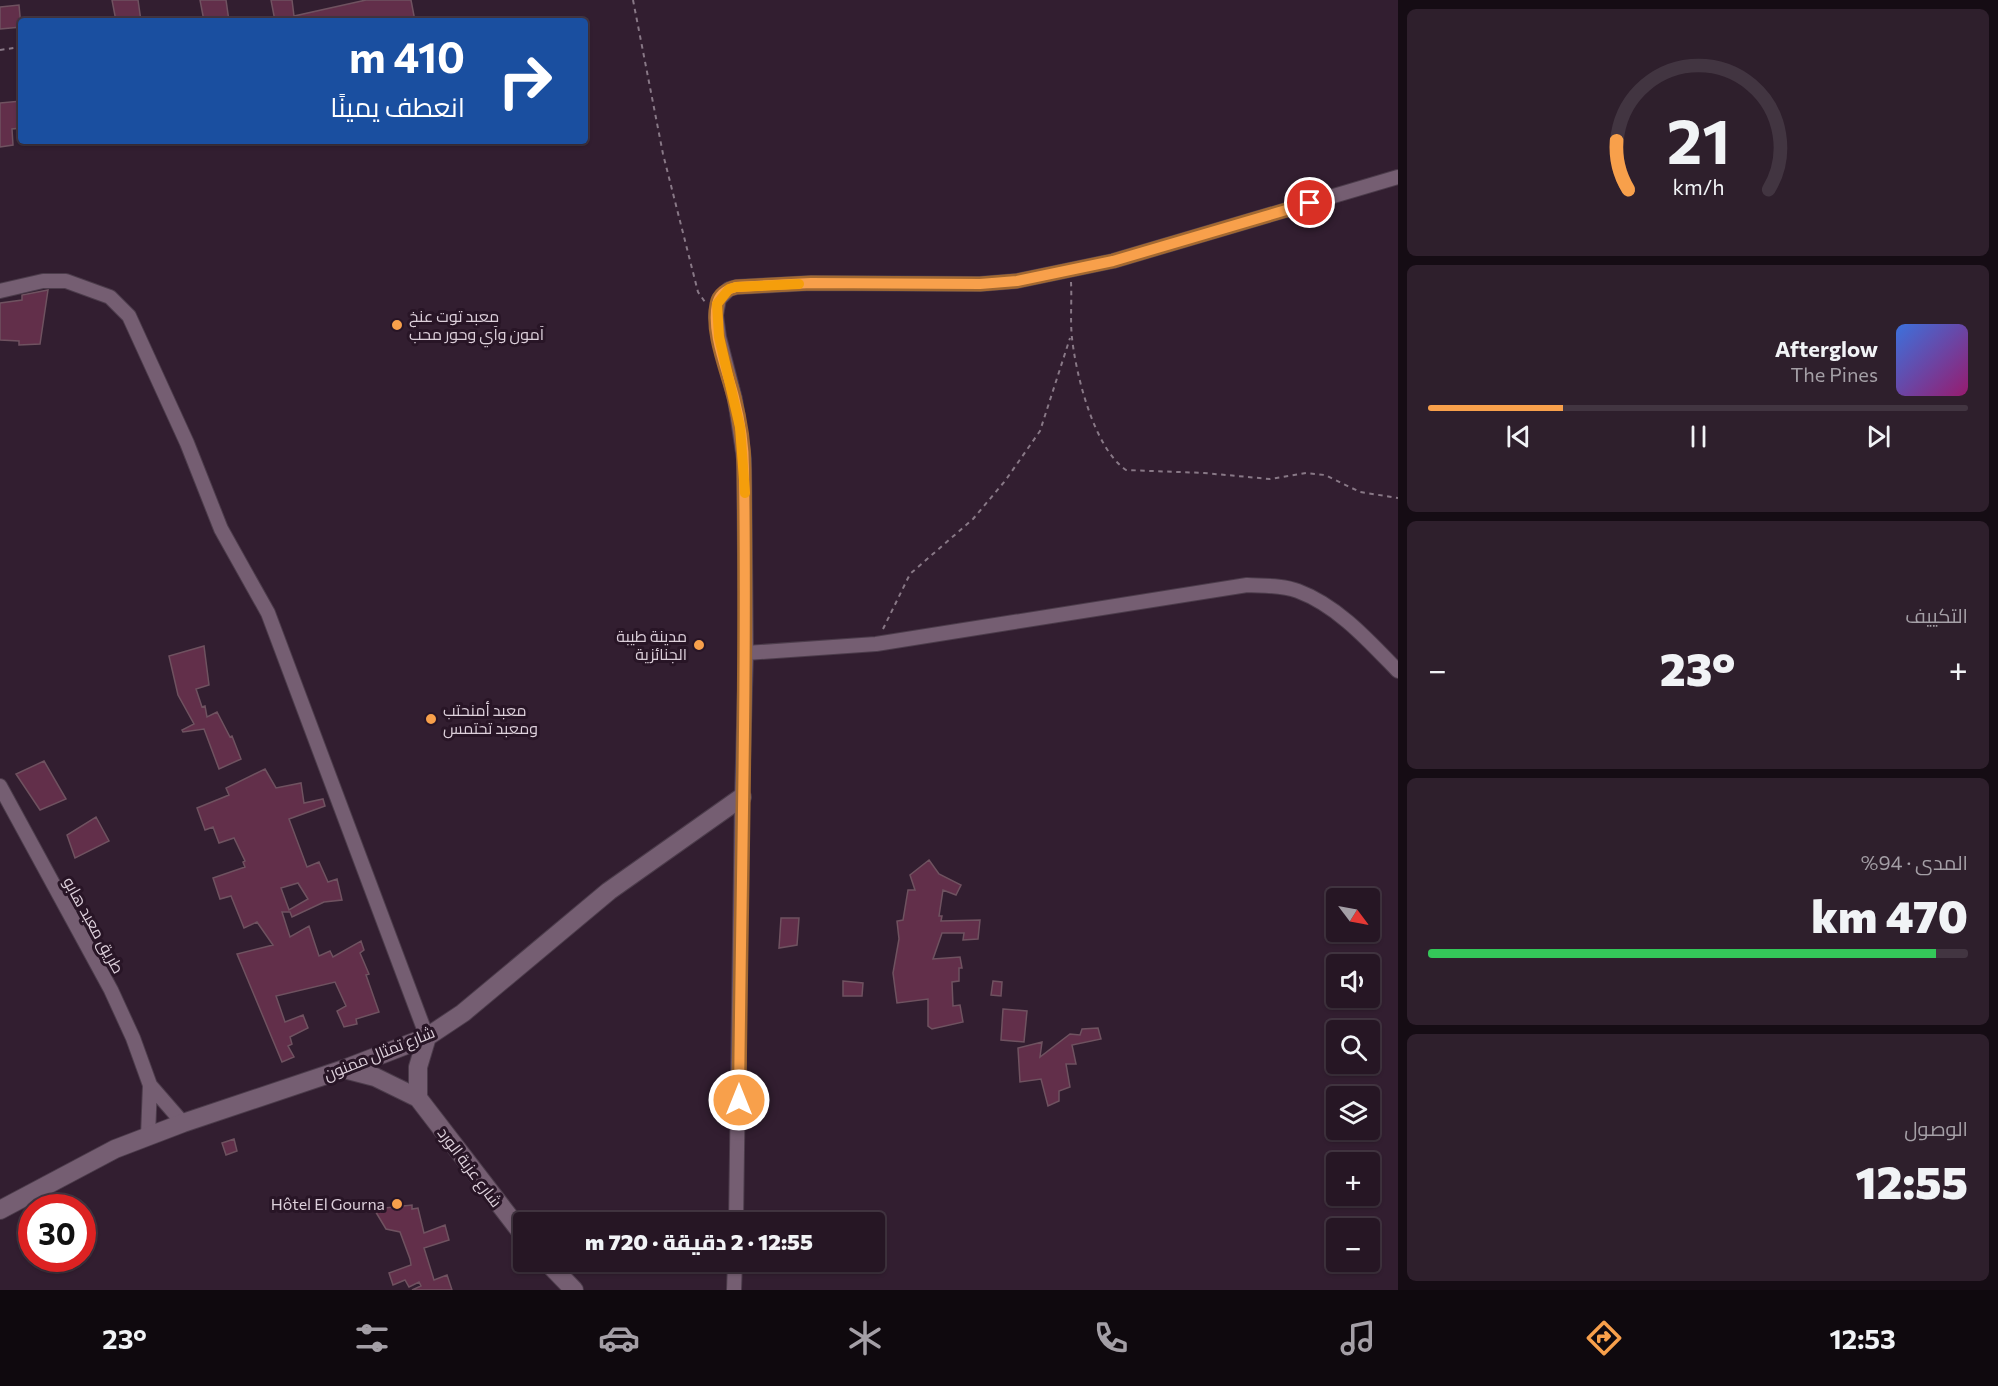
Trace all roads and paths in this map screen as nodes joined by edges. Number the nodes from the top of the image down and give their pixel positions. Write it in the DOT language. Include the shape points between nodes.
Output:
graph roads {
  1 [pos="633,0"];
  2 [pos="18,47"];
  3 [pos="0,50"];
  4 [pos="1398,177"];
  5 [pos="1070,270"];
  6 [pos="0,291"];
  7 [pos="716,309"];
  8 [pos="1071,335"];
  9 [pos="1398,498"];
  10 [pos="876,644"];
  11 [pos="746,653"];
  12 [pos="1398,671"];
  13 [pos="0,786"];
  14 [pos="742,797"];
  15 [pos="427,1037"];
  16 [pos="344,1069"];
  17 [pos="150,1084"];
  18 [pos="418,1098"];
  19 [pos="183,1123"];
  20 [pos="148,1136"];
  21 [pos="0,1210"];
  22 [pos="736,1212"];
  23 [pos="513,1222"];
  24 [pos="556,1272"];
  25 [pos="735,1272"];
  26 [pos="574,1290"];
  27 [pos="734,1290"];
  1 -- 7 [label="path" via="658,135 698,291"];
  2 -- 3 [label="path"];
  4 -- 5 [label="street" via="1113,261"];
  5 -- 7 [label="street" via="980,284 811,283 736,287 723,294"];
  5 -- 8 [label="path"];
  6 -- 15 [label="street" via="42,281 66,281 110,297 129,316 221,529 268,613"];
  7 -- 11 [label="street" via="744,459"];
  8 -- 9 [label="path" via="1086,405 1115,463 1126,470 1270,479 1306,473 1325,475 1360,492"];
  8 -- 10 [label="path" via="1040,431 973,519 910,574"];
  10 -- 11 [label="street"];
  10 -- 12 [label="street" via="1247,585 1277,586 1297,590 1321,602"];
  11 -- 14 [label="street"];
  13 -- 17 [label="street, طريق معبد هابو" via="111,990"];
  14 -- 15 [label="street, شارع تمثال ممنون" via="609,891 463,1013"];
  14 -- 22 [label="street"];
  15 -- 16 [label="street, شارع تمثال ممنون"];
  15 -- 18 [label="street" via="418,1067"];
  16 -- 18 [label="street, شارع عزبة الورد" via="375,1077"];
  16 -- 19 [label="street, شارع تمثال ممنون"];
  17 -- 19 [label="street, طريق معبد هابو"];
  17 -- 20 [label="street, طريق معبد هابو"];
  18 -- 23 [label="street, شارع عزبة الورد"];
  19 -- 20 [label="street, شارع تمثال ممنون"];
  20 -- 21 [label="street, شارع تمثال ممنون" via="83,1164"];
  24 -- 26 [label="street"];
  25 -- 27 [label="street"];
}
